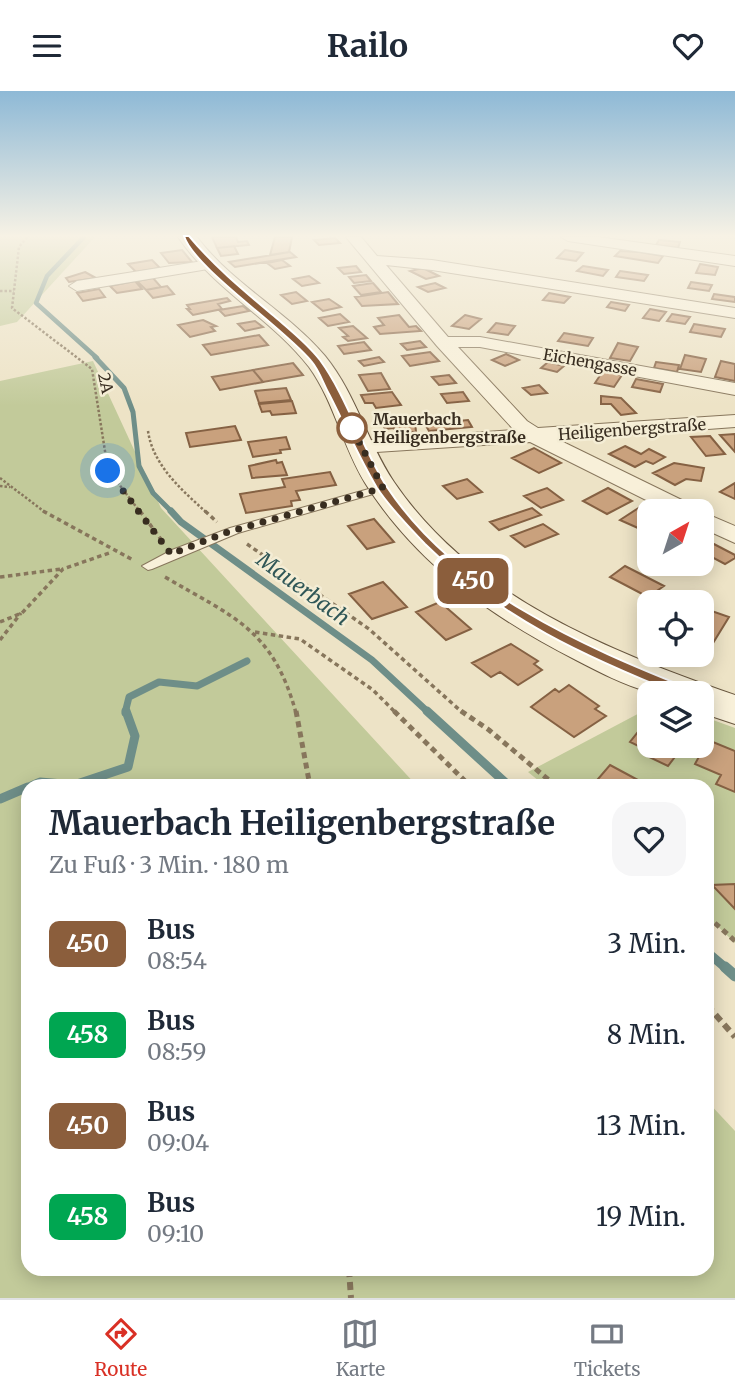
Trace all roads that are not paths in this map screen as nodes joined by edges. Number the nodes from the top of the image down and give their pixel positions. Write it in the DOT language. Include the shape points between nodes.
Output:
graph roads {
  1 [pos="242,293"];
  2 [pos="403,293"];
  3 [pos="611,293"];
  4 [pos="735,313"];
  5 [pos="443,342"];
  6 [pos="735,389"];
  7 [pos="735,421"];
  8 [pos="534,436"];
  9 [pos="361,447"];
  10 [pos="383,488"];
  11 [pos="662,499"];
  12 [pos="714,525"];
  13 [pos="735,536"];
  14 [pos="148,566"];
  15 [pos="658,681"];
  16 [pos="714,703"];
  17 [pos="735,711"];
  1 -- 9 [label="main road" via="316,361"];
  2 -- 5 [label="street"];
  3 -- 4 [label="street"];
  5 -- 6 [label="street, Eichengasse" via="480,342"];
  5 -- 8 [label="street"];
  7 -- 8 [label="street, Heiligenbergstraße"];
  8 -- 9 [label="street, Heiligenbergstraße"];
  8 -- 11 [label="street"];
  9 -- 10 [label="main road"];
  10 -- 14 [label="lane" via="228,532"];
  10 -- 15 [label="main road" via="437,549 513,610 601,658"];
  12 -- 13 [label="street"];
  16 -- 17 [label="main road"];
}
